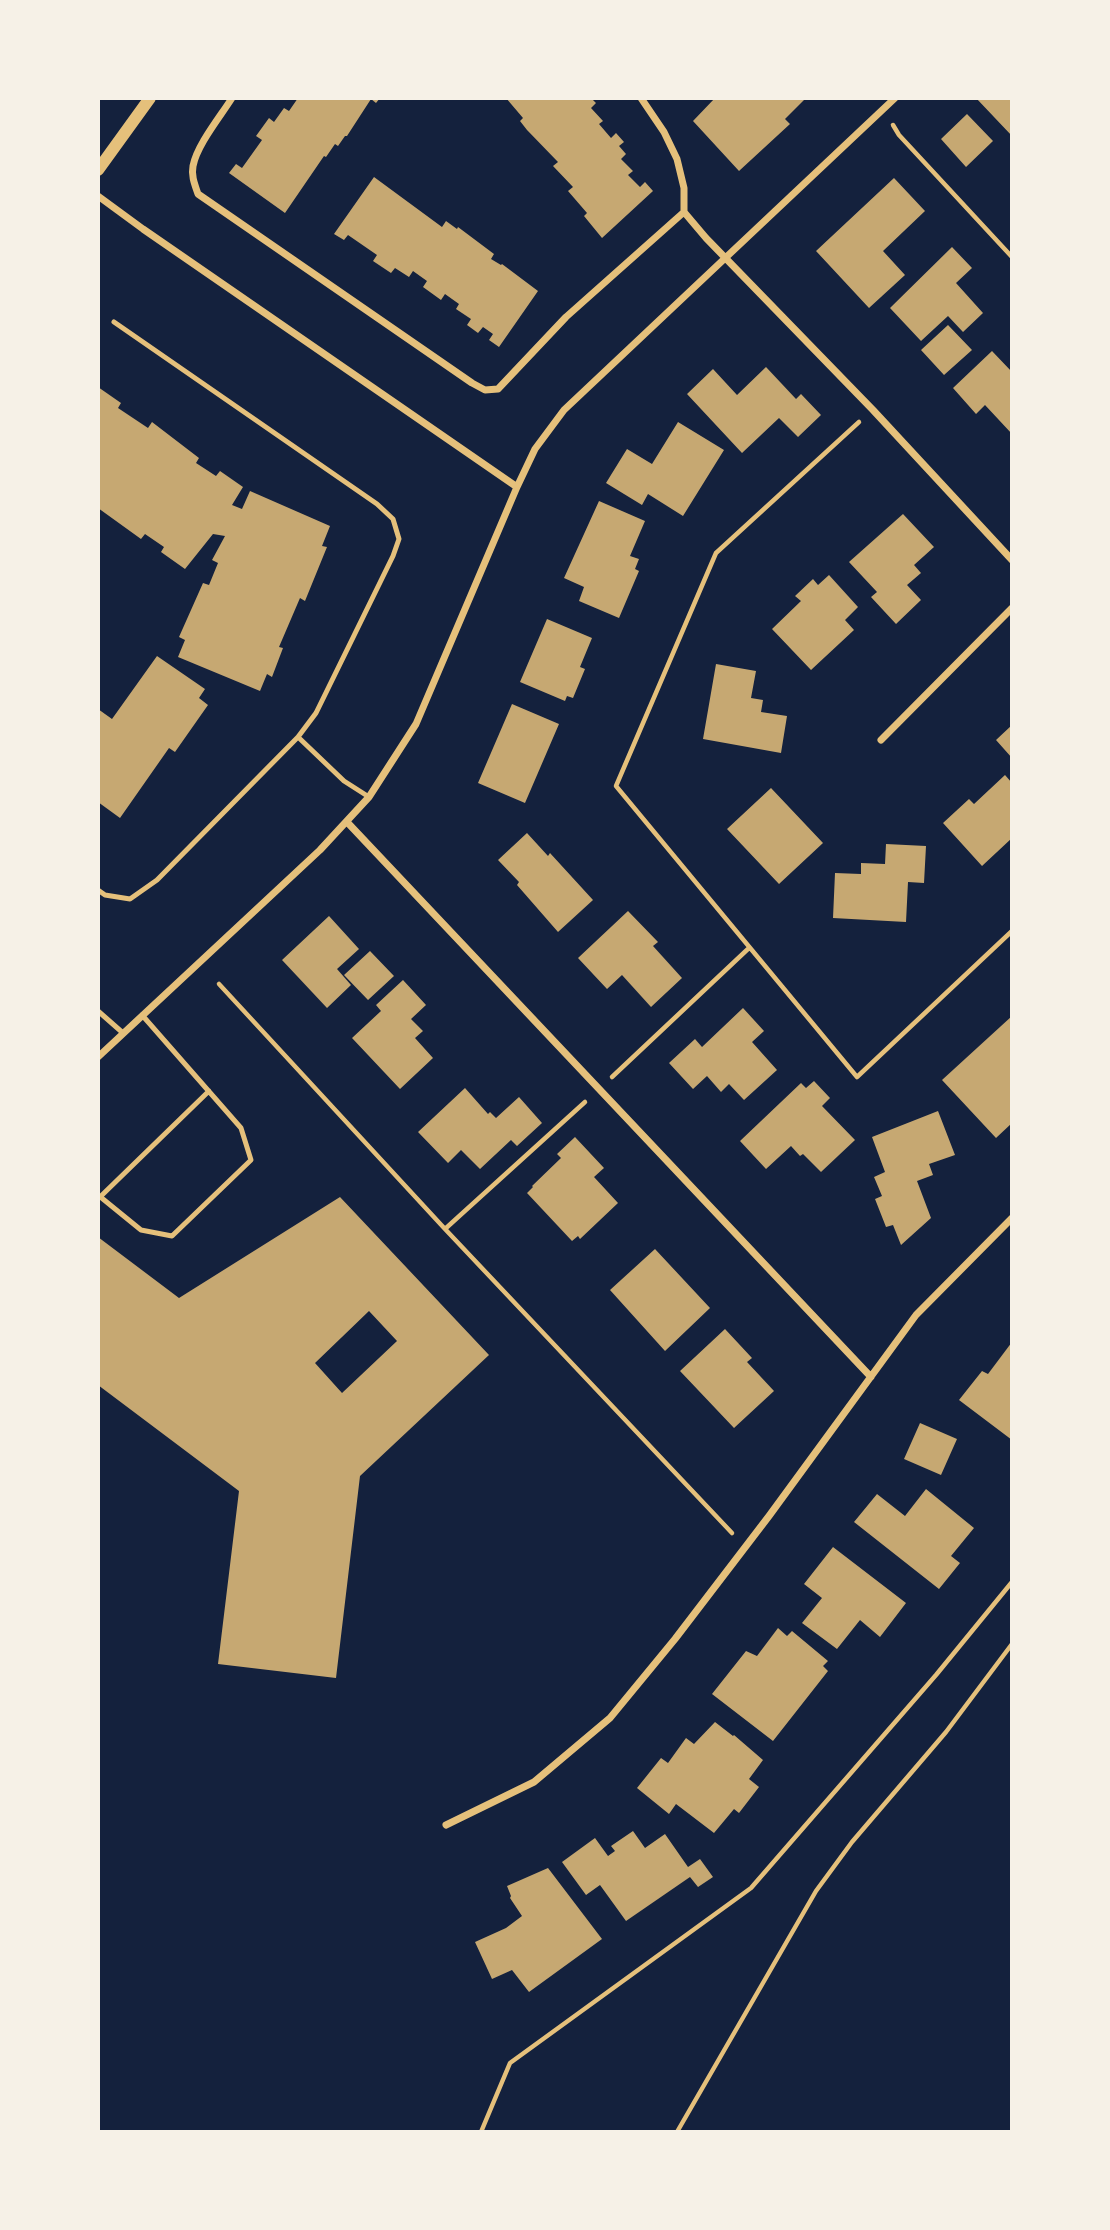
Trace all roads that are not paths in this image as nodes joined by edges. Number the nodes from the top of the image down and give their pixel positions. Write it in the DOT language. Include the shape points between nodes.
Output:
graph roads {
  1 [pos="150,98"];
  2 [pos="232,98"];
  3 [pos="641,98"];
  4 [pos="895,98"];
  5 [pos="98,170"];
  6 [pos="98,196"];
  7 [pos="684,212"];
  8 [pos="727,257"];
  9 [pos="114,322"];
  10 [pos="517,487"];
  11 [pos="1012,560"];
  12 [pos="1012,608"];
  13 [pos="298,737"];
  14 [pos="881,740"];
  15 [pos="369,797"];
  16 [pos="348,821"];
  17 [pos="98,890"];
  18 [pos="98,1011"];
  19 [pos="142,1015"];
  20 [pos="123,1033"];
  21 [pos="98,1057"];
  22 [pos="209,1091"];
  23 [pos="99,1196"];
  24 [pos="1012,1218"];
  25 [pos="871,1377"];
  26 [pos="446,1825"];
  1 -- 5 [label="street"];
  2 -- 7 [label="street" via="195,159 193,182 198,194 485,390 498,389 566,317"];
  3 -- 7 [label="street" via="677,159"];
  4 -- 8 [label="street"];
  6 -- 10 [label="street"];
  7 -- 8 [label="street"];
  8 -- 10 [label="street" via="564,410 535,449"];
  8 -- 11 [label="street"];
  9 -- 13 [label="lane" via="393,519 399,539 393,556 316,713"];
  10 -- 15 [label="street" via="416,724"];
  12 -- 14 [label="street"];
  13 -- 15 [label="lane" via="344,781"];
  13 -- 17 [label="lane" via="158,880 130,899"];
  15 -- 16 [label="street"];
  16 -- 19 [label="street"];
  16 -- 25 [label="street"];
  18 -- 20 [label="lane"];
  19 -- 20 [label="street"];
  19 -- 22 [label="lane"];
  20 -- 21 [label="street"];
  22 -- 23 [label="lane"];
  22 -- 23 [label="lane" via="241,1128 251,1160 172,1236 141,1230"];
  24 -- 25 [label="street" via="916,1315"];
  25 -- 26 [label="street" via="676,1639 610,1718 534,1782"];
}
